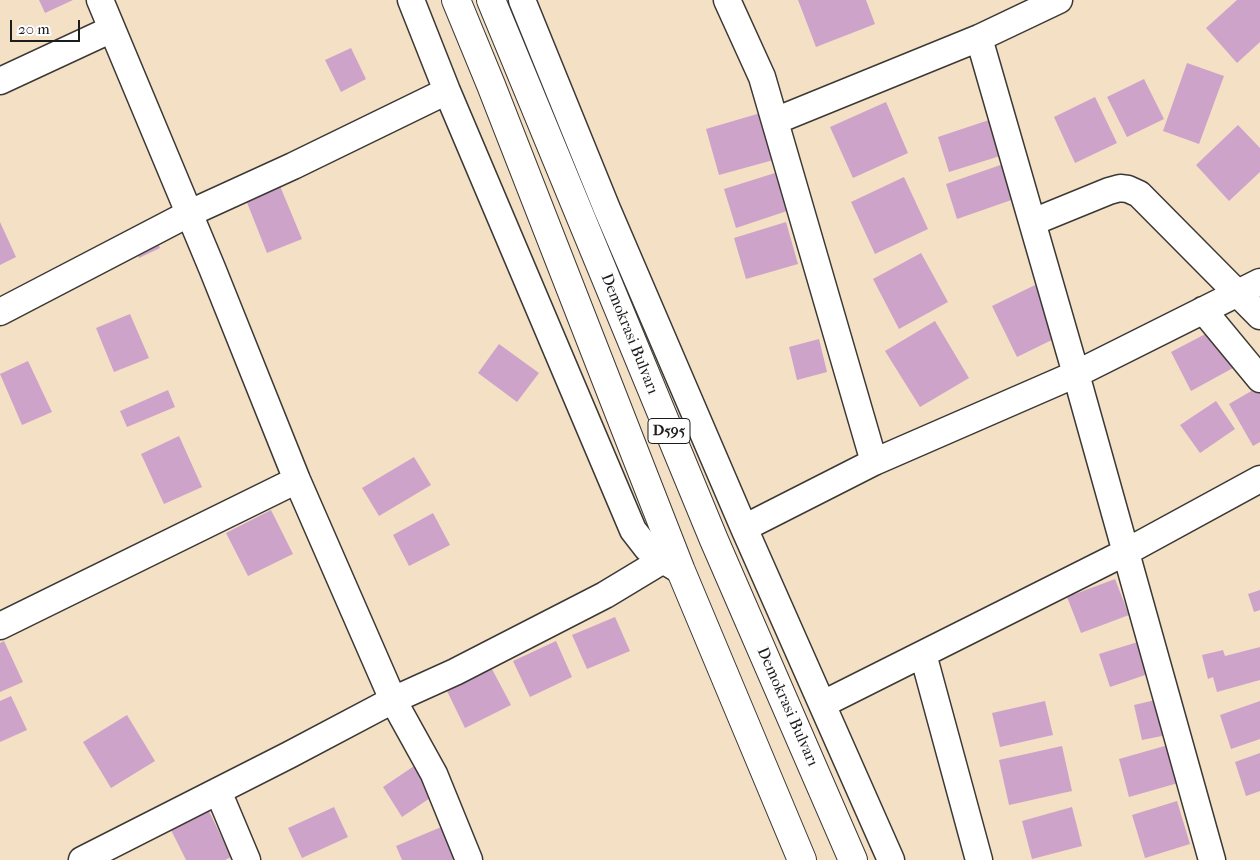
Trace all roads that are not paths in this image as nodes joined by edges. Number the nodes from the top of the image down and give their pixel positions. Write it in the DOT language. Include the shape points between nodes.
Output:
graph roads {
  1 [pos="100,0"];
  2 [pos="411,0"];
  3 [pos="456,0"];
  4 [pos="491,0"];
  5 [pos="728,0"];
  6 [pos="1059,0"];
  7 [pos="528,2"];
  8 [pos="112,29"];
  9 [pos="979,38"];
  10 [pos="0,81"];
  11 [pos="447,91"];
  12 [pos="775,121"];
  13 [pos="190,213"];
  14 [pos="1033,222"];
  15 [pos="1249,287"];
  16 [pos="1204,310"];
  17 [pos="0,312"];
  18 [pos="1260,316"];
  19 [pos="1076,374"];
  20 [pos="1260,379"];
  21 [pos="874,462"];
  22 [pos="1260,479"];
  23 [pos="297,480"];
  24 [pos="744,528"];
  25 [pos="1126,552"];
  26 [pos="672,566"];
  27 [pos="0,626"];
  28 [pos="923,654"];
  29 [pos="393,700"];
  30 [pos="823,704"];
  31 [pos="218,791"];
  32 [pos="82,860"];
  33 [pos="247,860"];
  34 [pos="469,860"];
  35 [pos="802,860"];
  36 [pos="853,860"];
  37 [pos="891,860"];
  38 [pos="978,860"];
  39 [pos="1212,860"];
  1 -- 8 [label="street"];
  2 -- 11 [label="street"];
  3 -- 26 [label="highway, D595"];
  4 -- 36 [label="highway, Demokrasi Bulvarı / D595" via="710,531"];
  5 -- 12 [label="street" via="762,77"];
  6 -- 9 [label="street"];
  7 -- 24 [label="street" via="607,209"];
  8 -- 10 [label="street"];
  8 -- 13 [label="street"];
  9 -- 12 [label="street"];
  9 -- 14 [label="street"];
  11 -- 13 [label="street"];
  11 -- 26 [label="street" via="633,530 648,548"];
  12 -- 21 [label="street"];
  13 -- 17 [label="street"];
  13 -- 23 [label="street"];
  14 -- 15 [label="street" via="1109,191 1128,189 1148,201"];
  14 -- 19 [label="street"];
  15 -- 16 [label="street"];
  15 -- 18 [label="street"];
  16 -- 19 [label="street"];
  16 -- 20 [label="street"];
  19 -- 21 [label="street"];
  19 -- 25 [label="street"];
  21 -- 24 [label="street"];
  22 -- 25 [label="street"];
  23 -- 27 [label="street"];
  23 -- 29 [label="street"];
  24 -- 30 [label="street"];
  25 -- 28 [label="street"];
  25 -- 39 [label="street"];
  26 -- 29 [label="street"];
  26 -- 35 [label="highway, D595"];
  28 -- 30 [label="street"];
  28 -- 38 [label="street"];
  29 -- 31 [label="street"];
  29 -- 34 [label="street" via="434,774"];
  30 -- 37 [label="street"];
  31 -- 32 [label="street"];
  31 -- 33 [label="street"];
}
